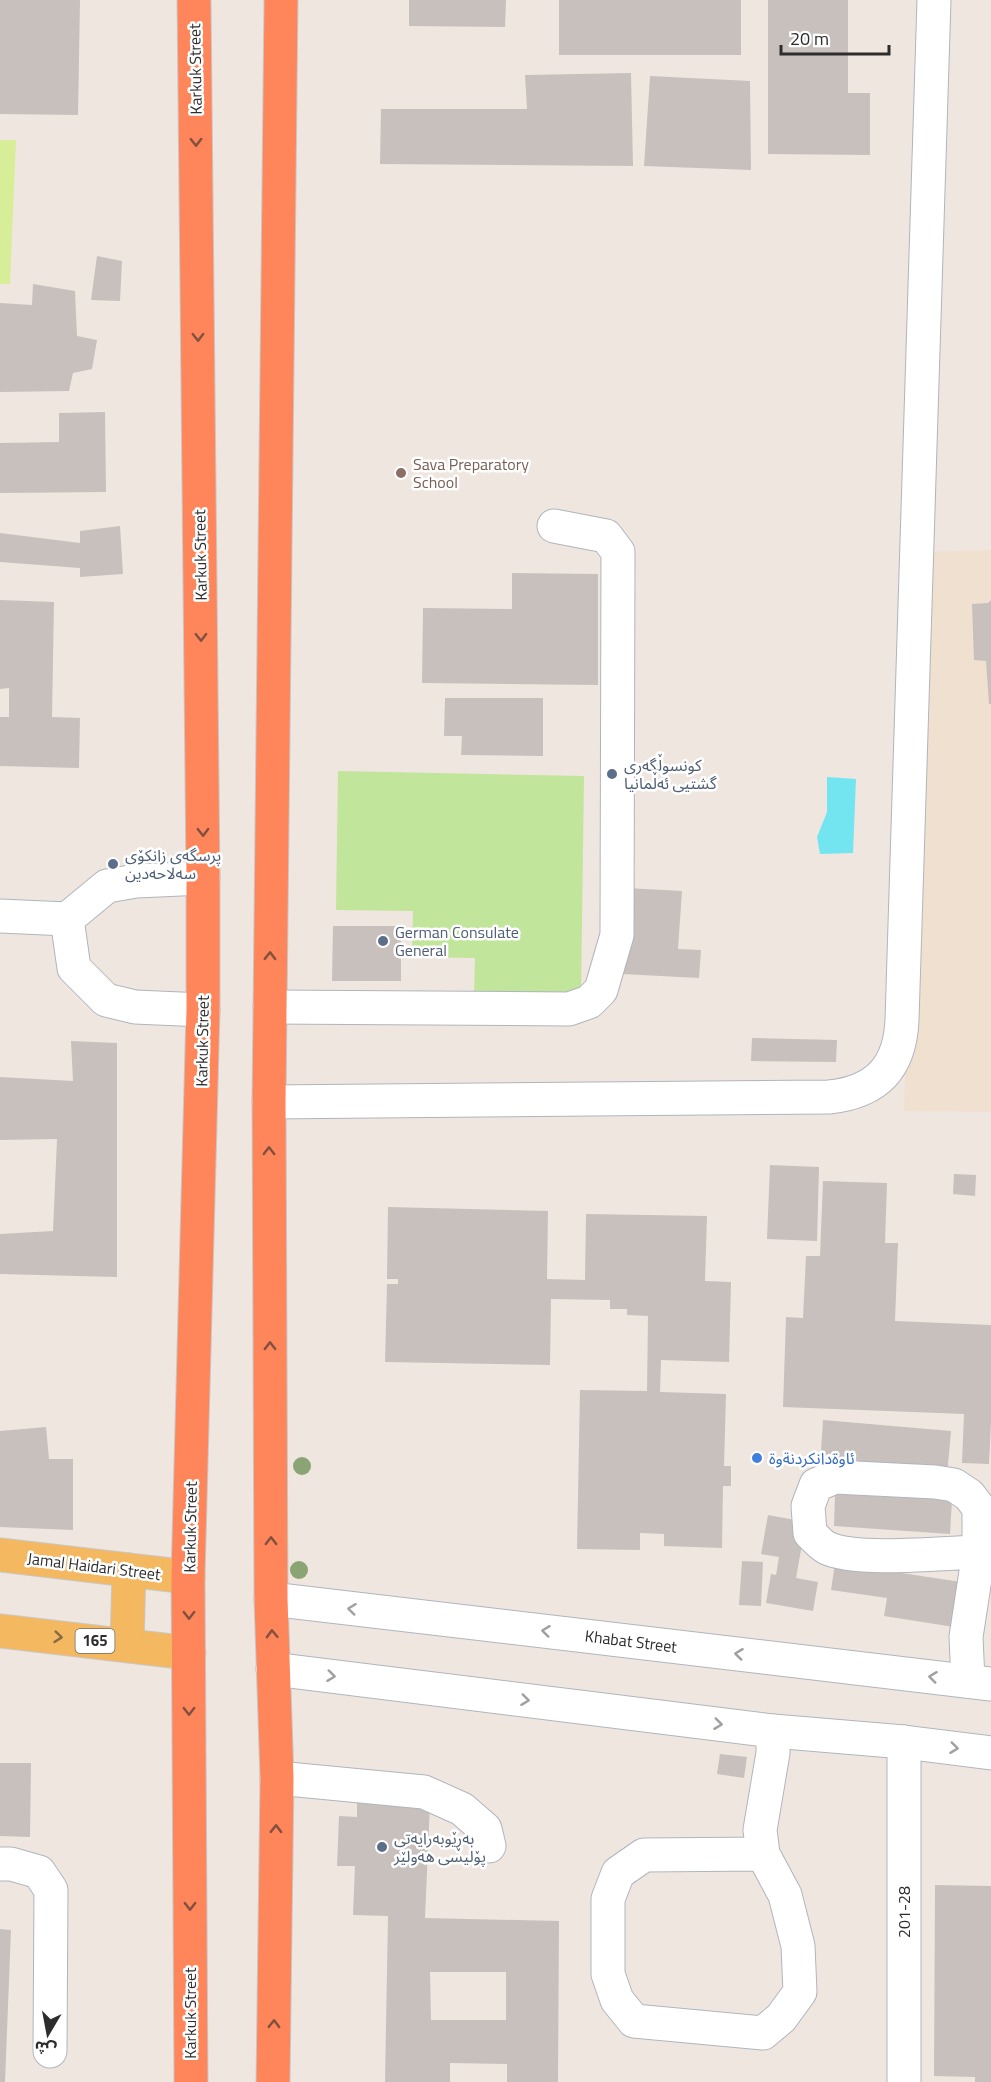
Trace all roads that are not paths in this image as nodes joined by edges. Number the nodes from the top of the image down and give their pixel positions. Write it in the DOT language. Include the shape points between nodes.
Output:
graph roads {
  1 [pos="194,0"];
  2 [pos="281,0"];
  3 [pos="934,0"];
  4 [pos="554,526"];
  5 [pos="203,878"];
  6 [pos="0,916"];
  7 [pos="67,919"];
  8 [pos="270,1007"];
  9 [pos="203,1010"];
  10 [pos="269,1102"];
  11 [pos="979,1552"];
  12 [pos="0,1555"];
  13 [pos="129,1570"];
  14 [pos="188,1577"];
  15 [pos="271,1599"];
  16 [pos="0,1631"];
  17 [pos="127,1645"];
  18 [pos="189,1653"];
  19 [pos="273,1669"];
  20 [pos="980,1682"];
  21 [pos="773,1731"];
  22 [pos="904,1742"];
  23 [pos="991,1753"];
  24 [pos="277,1778"];
  25 [pos="489,1846"];
  26 [pos="763,1854"];
  27 [pos="0,1864"];
  28 [pos="50,2051"];
  29 [pos="191,2082"];
  30 [pos="273,2082"];
  31 [pos="904,2082"];
  1 -- 5 [label="highway, Karkuk Street, one-way"];
  8 -- 2 [label="highway, one-way"];
  3 -- 10 [label="street" via="902,1020 895,1058 868,1087 849,1095 829,1097"];
  4 -- 8 [label="street" via="606,536 618,552 617,935 602,990 589,1002 569,1009"];
  5 -- 7 [label="street" via="106,886"];
  5 -- 9 [label="highway, Karkuk Street"];
  6 -- 7 [label="street"];
  7 -- 9 [label="street" via="74,968 106,1000 135,1007"];
  8 -- 10 [label="highway"];
  9 -- 14 [label="highway, Karkuk Street"];
  15 -- 10 [label="highway, one-way"];
  11 -- 11 [label="street" via="979,1508 954,1485 836,1477 816,1485 808,1506 810,1533 826,1548 874,1555"];
  11 -- 20 [label="street" via="966,1637"];
  12 -- 13 [label="main road, Jamal Haidari Street"];
  13 -- 14 [label="main road, Jamal Haidari Street"];
  13 -- 17 [label="main road"];
  14 -- 18 [label="highway, Karkuk Street, one-way"];
  19 -- 15 [label="highway, one-way"];
  20 -- 15 [label="street, Khabat Street, one-way"];
  16 -- 17 [label="main road, 165, one-way"];
  17 -- 18 [label="main road, 165"];
  18 -- 29 [label="highway, Karkuk Street, one-way"];
  19 -- 21 [label="street, one-way"];
  19 -- 24 [label="highway"];
  21 -- 22 [label="street"];
  21 -- 26 [label="street" via="760,1830"];
  22 -- 23 [label="street, one-way"];
  22 -- 31 [label="street, 201-28"];
  24 -- 25 [label="street" via="424,1792 462,1809 485,1829"];
  30 -- 24 [label="highway, one-way"];
  26 -- 26 [label="street" via="785,1895 798,1946 800,1992 781,2018 763,2033 634,2021 617,2000 608,1974 608,1899 618,1873 644,1854"];
  27 -- 28 [label="street" via="39,1872 51,1890"];
}
